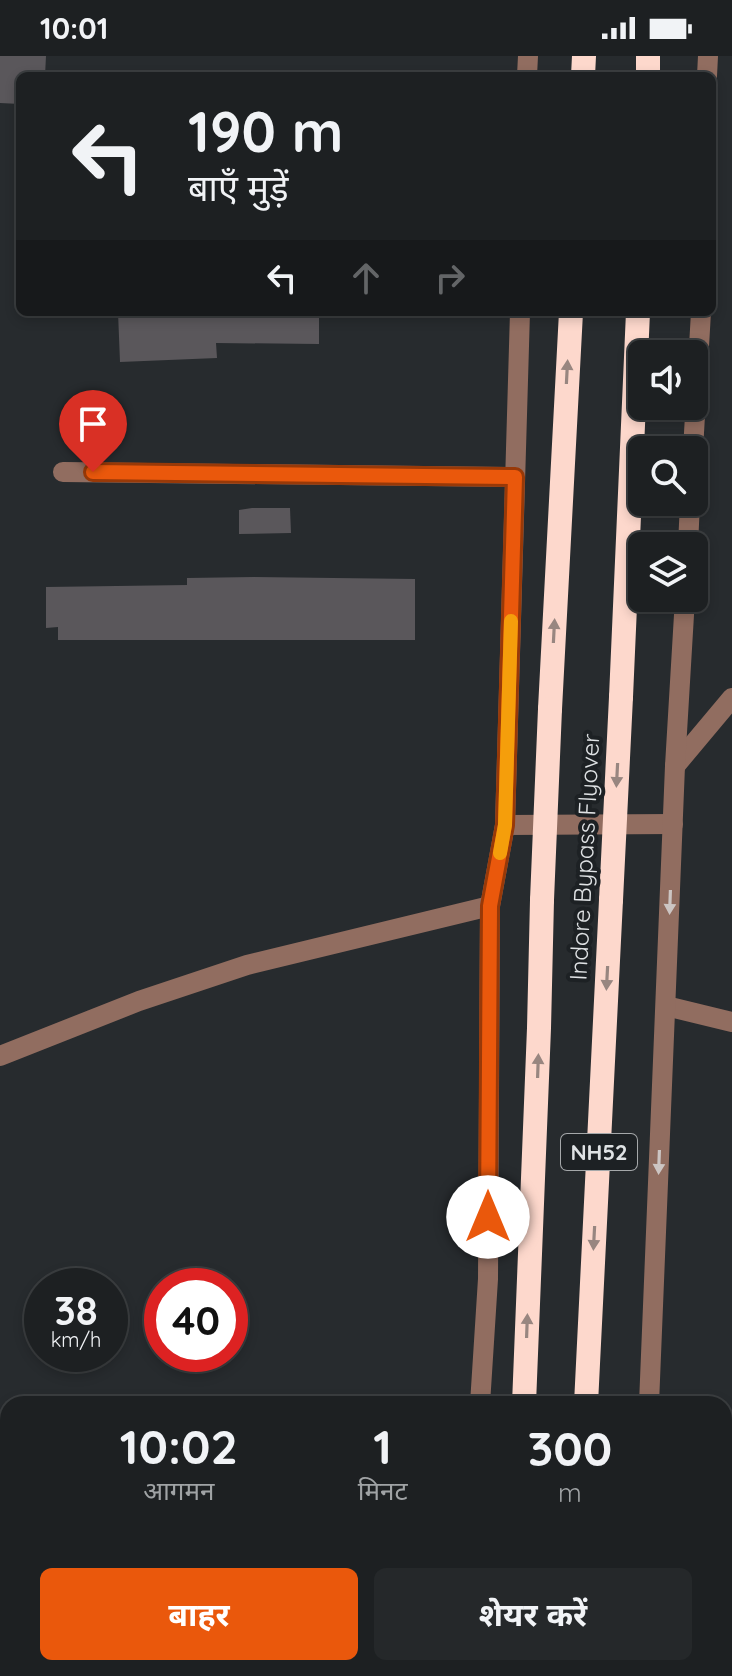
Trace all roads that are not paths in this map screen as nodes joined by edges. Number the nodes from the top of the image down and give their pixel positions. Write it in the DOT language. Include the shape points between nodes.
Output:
graph roads {
  1 [pos="520,316"];
  2 [pos="571,316"];
  3 [pos="638,316"];
  4 [pos="701,316"];
  5 [pos="694,436"];
  6 [pos="63,472"];
  7 [pos="515,477"];
  8 [pos="684,612"];
  9 [pos="732,698"];
  10 [pos="675,766"];
  11 [pos="673,824"];
  12 [pos="505,825"];
  13 [pos="490,906"];
  14 [pos="666,1006"];
  15 [pos="732,1022"];
  16 [pos="0,1056"];
  17 [pos="481,1396"];
  18 [pos="524,1396"];
  19 [pos="586,1396"];
  20 [pos="649,1396"];
  1 -- 7 [label="street"];
  18 -- 2 [label="highway, Indore Bypass Flyover / NH52, one-way, bridge"];
  3 -- 19 [label="highway, Indore Bypass Flyover / NH52, one-way, bridge"];
  4 -- 5 [label="street"];
  6 -- 7 [label="street"];
  7 -- 12 [label="street"];
  8 -- 10 [label="street"];
  9 -- 10 [label="street"];
  10 -- 11 [label="street"];
  11 -- 12 [label="street"];
  11 -- 14 [label="street, one-way"];
  12 -- 13 [label="street"];
  13 -- 16 [label="street" via="247,965"];
  13 -- 17 [label="street" via="488,1279"];
  14 -- 15 [label="street"];
  14 -- 20 [label="street, one-way"];
}
